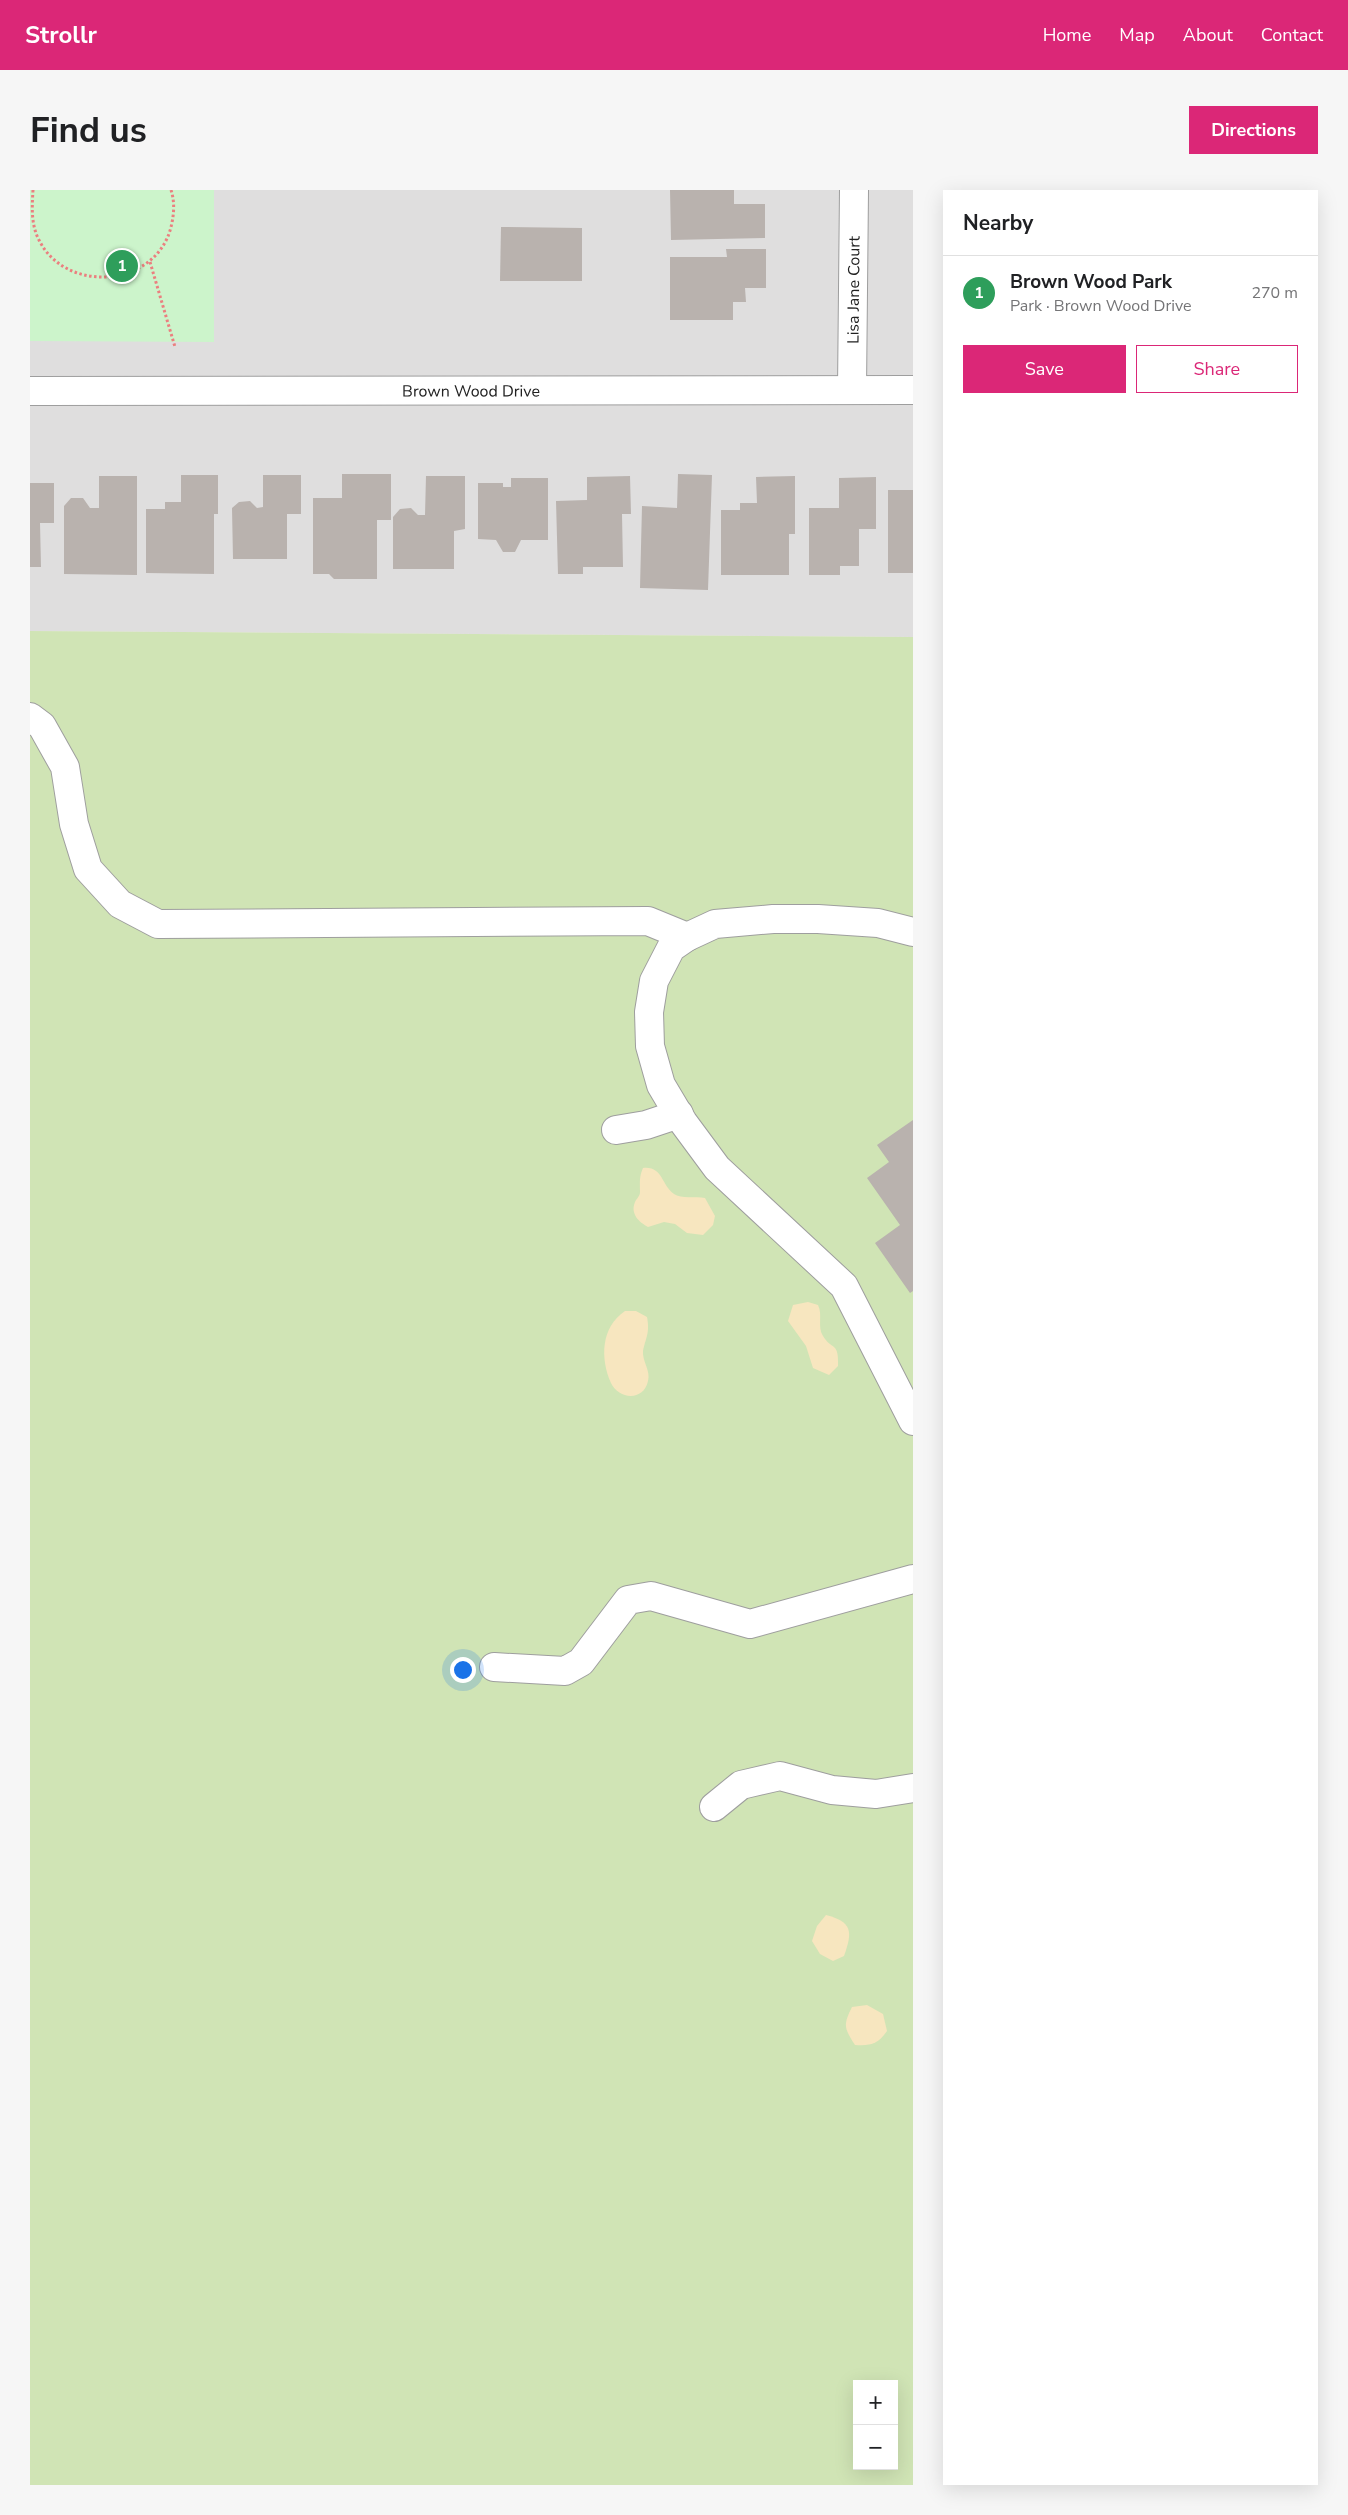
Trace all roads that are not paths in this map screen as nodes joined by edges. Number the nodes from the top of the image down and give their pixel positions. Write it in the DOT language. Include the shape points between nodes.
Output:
graph roads {
  1 [pos="854,190"];
  2 [pos="852,390"];
  3 [pos="913,390"];
  4 [pos="30,391"];
  5 [pos="30,717"];
  6 [pos="913,932"];
  7 [pos="687,936"];
  8 [pos="679,1114"];
  9 [pos="616,1130"];
  10 [pos="913,1421"];
  11 [pos="913,1579"];
  12 [pos="494,1667"];
  13 [pos="913,1788"];
  14 [pos="714,1806"];
  1 -- 2 [label="street, Lisa Jane Court"];
  2 -- 3 [label="street, Brown Wood Drive"];
  2 -- 4 [label="street, Brown Wood Drive"];
  5 -- 7 [label="street" via="42,726 65,767 74,824 88,869 120,904 158,924 648,921"];
  6 -- 7 [label="street" via="878,923 773,919 715,924"];
  7 -- 8 [label="street" via="671,948 654,981 649,1012 650,1046 661,1085"];
  8 -- 9 [label="street" via="646,1125"];
  8 -- 10 [label="street" via="717,1168 844,1286"];
  11 -- 12 [label="street" via="750,1624 651,1596 628,1600 581,1662 565,1671"];
  13 -- 14 [label="street" via="876,1794 832,1790 780,1776 741,1785"];
}
